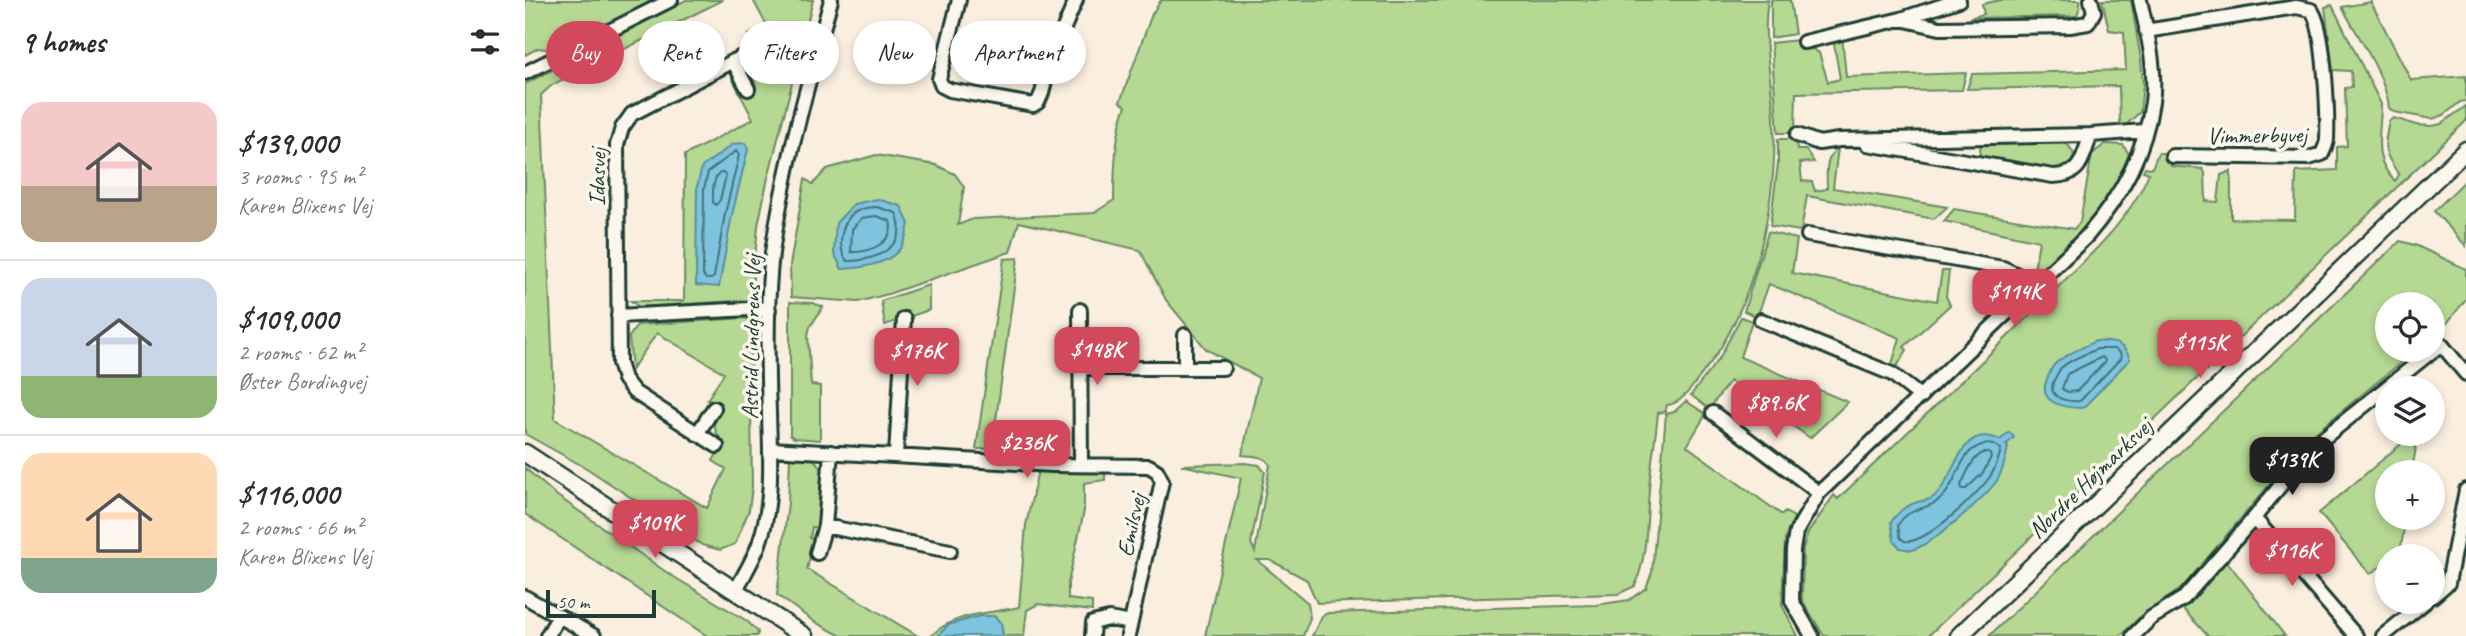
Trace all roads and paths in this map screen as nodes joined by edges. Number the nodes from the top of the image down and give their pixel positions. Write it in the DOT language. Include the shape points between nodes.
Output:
graph roads {
  1 [pos="671,0"];
  2 [pos="831,0"];
  3 [pos="958,0"];
  4 [pos="1076,0"];
  5 [pos="1959,0"];
  6 [pos="2091,0"];
  7 [pos="2140,0"];
  8 [pos="1901,19"];
  9 [pos="2146,30"];
  10 [pos="1804,42"];
  11 [pos="739,58"];
  12 [pos="733,61"];
  13 [pos="525,73"];
  14 [pos="748,89"];
  15 [pos="2144,131"];
  16 [pos="1797,135"];
  17 [pos="2091,135"];
  18 [pos="1839,140"];
  19 [pos="2466,150"];
  20 [pos="2172,156"];
  21 [pos="1808,234"];
  22 [pos="2035,287"];
  23 [pos="769,310"];
  24 [pos="1080,310"];
  25 [pos="618,316"];
  26 [pos="904,320"];
  27 [pos="1761,320"];
  28 [pos="1185,335"];
  29 [pos="1080,368"];
  30 [pos="1185,368"];
  31 [pos="1223,368"];
  32 [pos="2466,374"];
  33 [pos="1921,397"];
  34 [pos="714,408"];
  35 [pos="1713,413"];
  36 [pos="697,434"];
  37 [pos="717,446"];
  38 [pos="770,449"];
  39 [pos="831,452"];
  40 [pos="525,453"];
  41 [pos="896,455"];
  42 [pos="1081,464"];
  43 [pos="2466,490"];
  44 [pos="1819,494"];
  45 [pos="2254,518"];
  46 [pos="825,527"];
  47 [pos="950,551"];
  48 [pos="817,553"];
  49 [pos="2445,586"];
  50 [pos="735,592"];
  51 [pos="525,597"];
  52 [pos="2410,614"];
  53 [pos="559,616"];
  54 [pos="1130,630"];
  55 [pos="795,634"];
  56 [pos="547,636"];
  57 [pos="594,636"];
  58 [pos="1092,636"];
  59 [pos="1812,636"];
  60 [pos="1959,636"];
  61 [pos="2133,636"];
  62 [pos="2356,636"];
  63 [pos="2383,636"];
  1 -- 13 [label="street"];
  2 -- 23 [label="street, Astrid Lindgrens Vej" via="790,155 772,254"];
  3 -- 4 [label="street" via="939,79 942,86 1033,104 1042,93 1051,58"];
  5 -- 8 [label="street"];
  6 -- 8 [label="street" via="2094,12 2088,23 2070,26 1940,28"];
  7 -- 9 [label="street"];
  8 -- 10 [label="street"];
  9 -- 15 [label="street" via="2152,102"];
  9 -- 20 [label="street, Vimmerbyvej" via="2297,7 2311,10 2319,23 2327,142 2322,154 2309,158"];
  11 -- 12 [label="street, Idasvej"];
  12 -- 14 [label="street"];
  12 -- 25 [label="street, Idasvej" via="632,114 622,128 617,145"];
  15 -- 17 [label="street"];
  15 -- 22 [label="street" via="2136,161 2104,216"];
  16 -- 18 [label="street" via="1819,143"];
  17 -- 18 [label="street"];
  17 -- 18 [label="street" via="2076,170 2053,176"];
  19 -- 60 [label="street, Nordre Højmarksvej"];
  21 -- 22 [label="street" via="2003,268"];
  22 -- 33 [label="street"];
  23 -- 25 [label="street"];
  23 -- 38 [label="street, Astrid Lindgrens Vej"];
  24 -- 29 [label="street"];
  25 -- 36 [label="street, Idasvej" via="624,379 634,392"];
  26 -- 41 [label="street"];
  27 -- 33 [label="street" via="1892,374"];
  28 -- 30 [label="street"];
  29 -- 30 [label="street"];
  29 -- 42 [label="street"];
  30 -- 31 [label="street"];
  32 -- 45 [label="street" via="2441,344 2310,449"];
  33 -- 44 [label="street"];
  34 -- 36 [label="street"];
  35 -- 44 [label="street"];
  36 -- 37 [label="street, Idasvej"];
  38 -- 39 [label="street, Emilsvej"];
  38 -- 50 [label="street, Astrid Lindgrens Vej" via="767,514 759,543"];
  39 -- 41 [label="street, Emilsvej"];
  39 -- 46 [label="street"];
  40 -- 50 [label="street"];
  41 -- 42 [label="street, Emilsvej"];
  42 -- 54 [label="street, Emilsvej" via="1149,466 1162,481"];
  43 -- 49 [label="street"];
  44 -- 59 [label="street" via="1796,532 1792,563 1792,601"];
  45 -- 61 [label="street" via="2184,598 2151,618"];
  45 -- 62 [label="street"];
  46 -- 47 [label="street"];
  46 -- 48 [label="street"];
  50 -- 55 [label="street"];
  51 -- 53 [label="street"];
  52 -- 63 [label="street"];
  53 -- 56 [label="street"];
  53 -- 57 [label="street"];
  54 -- 58 [label="street, Emilsvej" via="1109,619 1093,624"];
}
